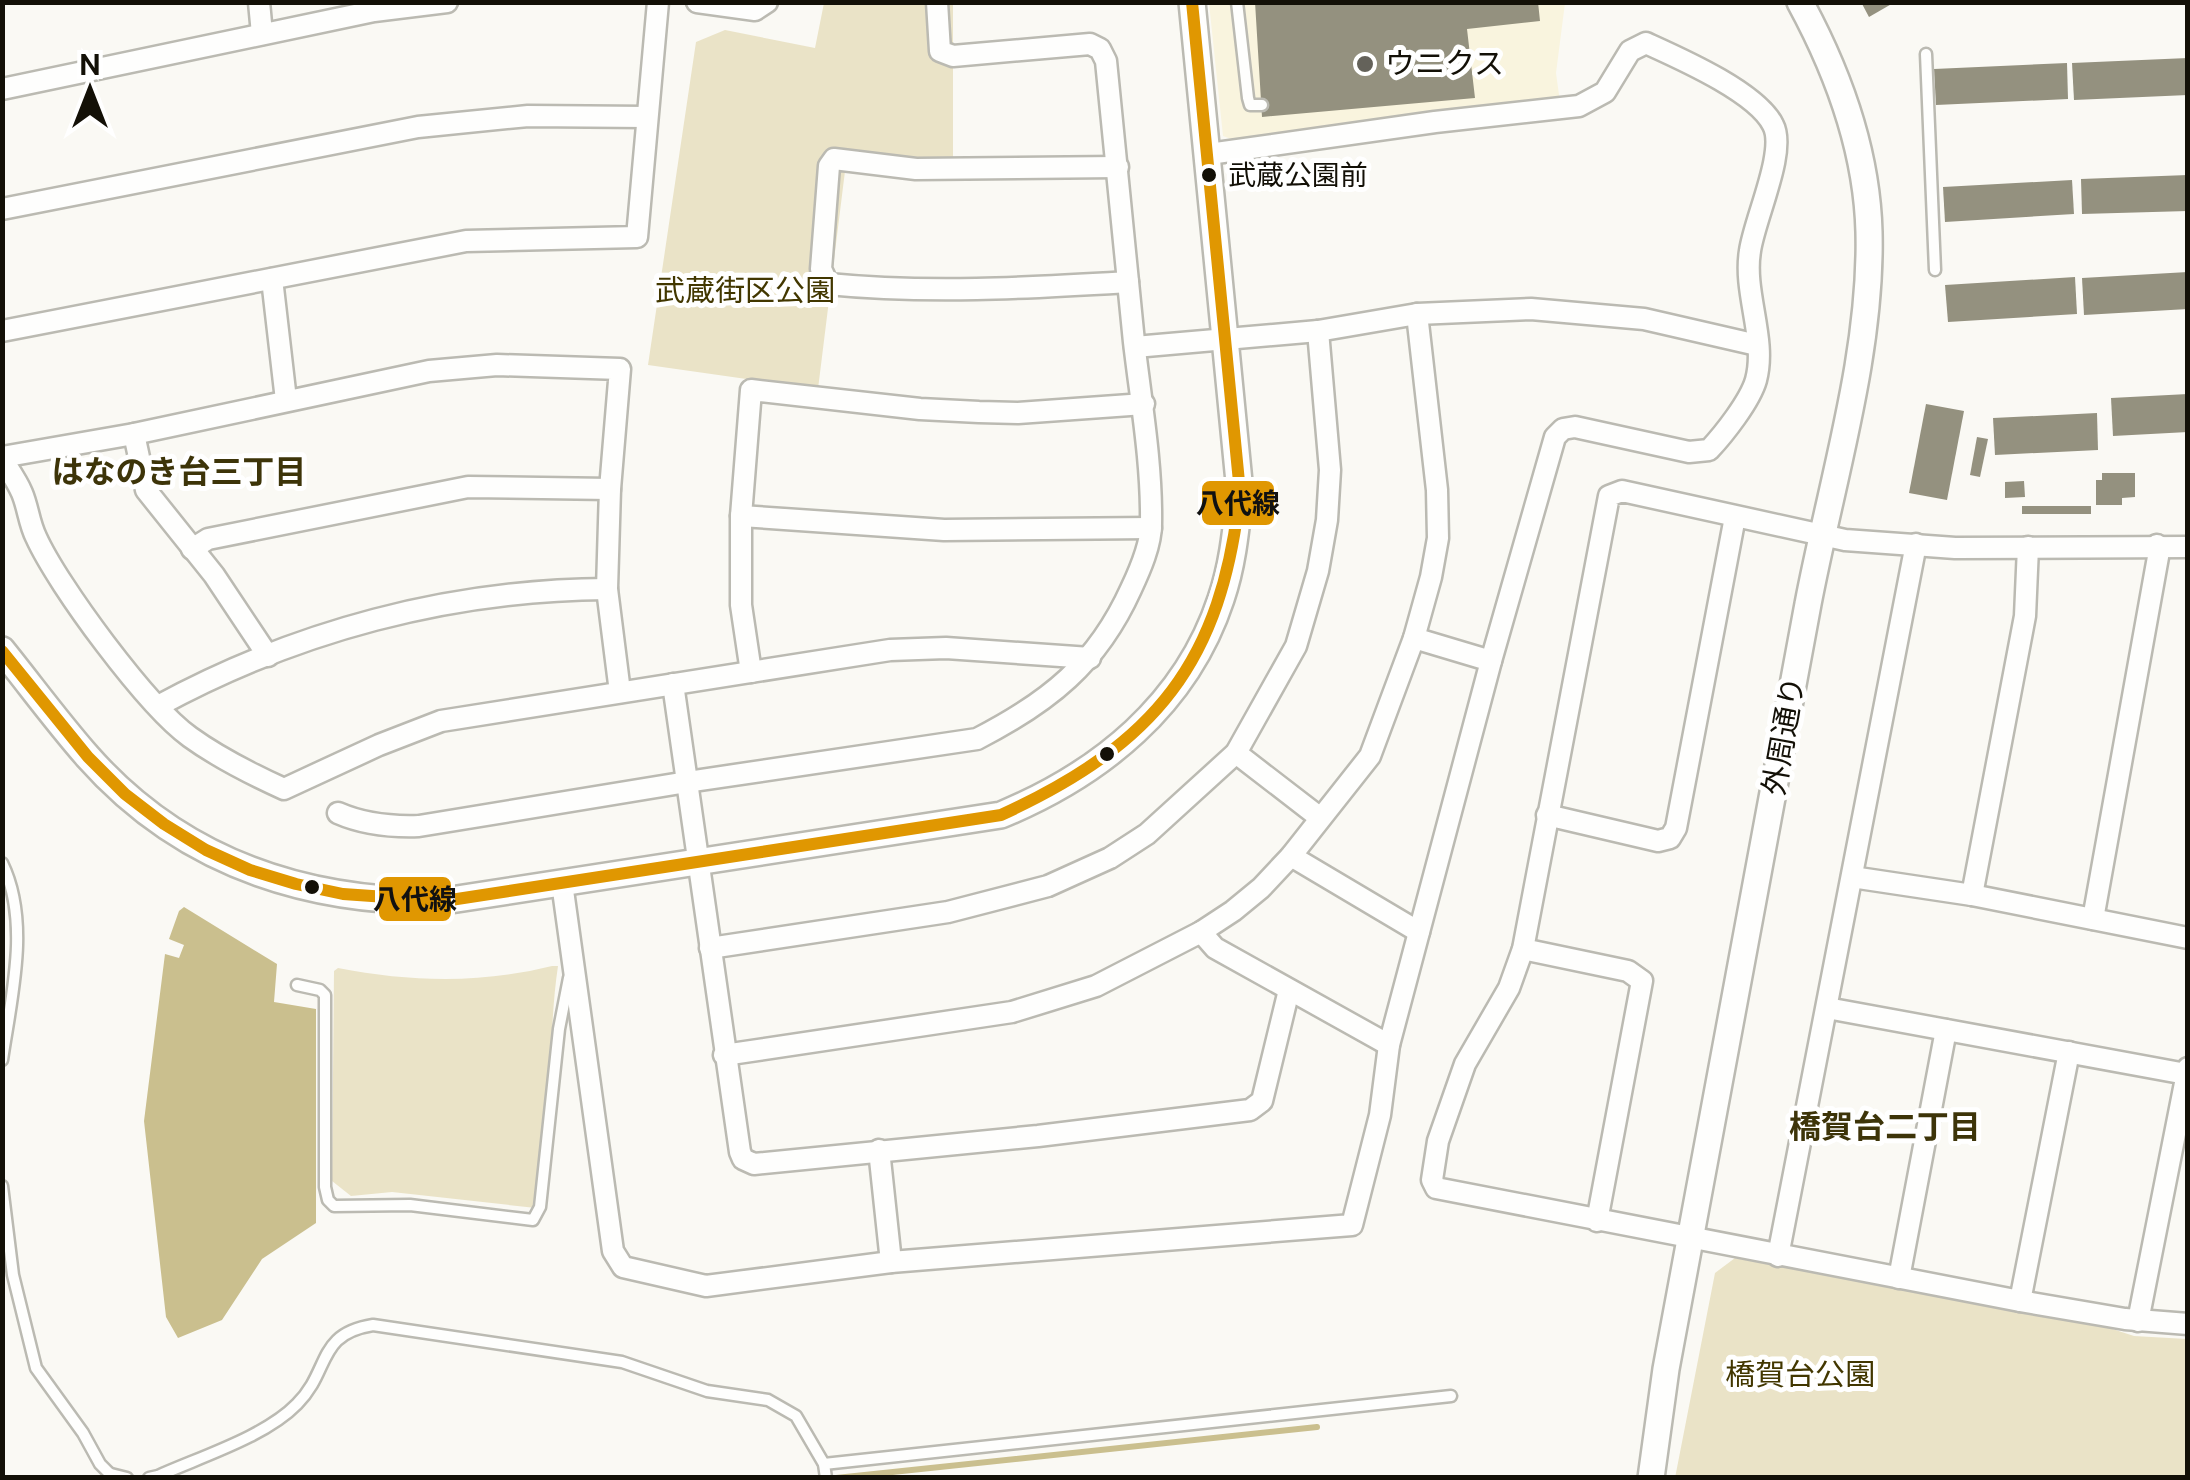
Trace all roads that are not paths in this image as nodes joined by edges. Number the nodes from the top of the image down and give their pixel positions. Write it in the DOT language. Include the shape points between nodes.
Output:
graph roads {
  1 [pos="259,2"];
  2 [pos="447,2"];
  3 [pos="658,2"];
  4 [pos="697,2"];
  5 [pos="767,2"];
  6 [pos="937,2"];
  7 [pos="1192,2"];
  8 [pos="1237,2"];
  9 [pos="1800,2"];
  10 [pos="373,7"];
  11 [pos="262,34"];
  12 [pos="1926,54"];
  13 [pos="2,89"];
  14 [pos="1262,105"];
  15 [pos="647,116"];
  16 [pos="1209,154"];
  17 [pos="1118,167"];
  18 [pos="2,209"];
  19 [pos="1935,270"];
  20 [pos="272,279"];
  21 [pos="1128,282"];
  22 [pos="1416,314"];
  23 [pos="2,331"];
  24 [pos="1318,332"];
  25 [pos="1227,339"];
  26 [pos="1757,345"];
  27 [pos="1135,347"];
  28 [pos="286,400"];
  29 [pos="1144,404"];
  30 [pos="134,434"];
  31 [pos="2,458"];
  32 [pos="610,489"];
  33 [pos="741,516"];
  34 [pos="1736,517"];
  35 [pos="1151,528"];
  36 [pos="1821,535"];
  37 [pos="1916,544"];
  38 [pos="2157,545"];
  39 [pos="2028,547"];
  40 [pos="2188,547"];
  41 [pos="192,549"];
  42 [pos="607,590"];
  43 [pos="1414,638"];
  44 [pos="2,650"];
  45 [pos="268,656"];
  46 [pos="1090,658"];
  47 [pos="1490,661"];
  48 [pos="750,672"];
  49 [pos="672,684"];
  50 [pos="620,692"];
  51 [pos="158,706"];
  52 [pos="1236,753"];
  53 [pos="688,782"];
  54 [pos="338,813"];
  55 [pos="1547,815"];
  56 [pos="1320,817"];
  57 [pos="1291,856"];
  58 [pos="696,860"];
  59 [pos="2,863"];
  60 [pos="1852,876"];
  61 [pos="562,883"];
  62 [pos="1972,895"];
  63 [pos="2093,919"];
  64 [pos="1201,932"];
  65 [pos="1419,932"];
  66 [pos="2188,938"];
  67 [pos="710,948"];
  68 [pos="1523,949"];
  69 [pos="572,962"];
  70 [pos="297,985"];
  71 [pos="1289,990"];
  72 [pos="1826,1008"];
  73 [pos="1946,1030"];
  74 [pos="1389,1045"];
  75 [pos="2069,1052"];
  76 [pos="724,1054"];
  77 [pos="2,1060"];
  78 [pos="2187,1071"];
  79 [pos="878,1150"];
  80 [pos="2,1186"];
  81 [pos="1598,1220"];
  82 [pos="1690,1239"];
  83 [pos="1778,1256"];
  84 [pos="891,1262"];
  85 [pos="1899,1278"];
  86 [pos="2020,1301"];
  87 [pos="2138,1321"];
  88 [pos="2188,1324"];
  89 [pos="1452,1396"];
  90 [pos="825,1471"];
  91 [pos="112,1476"];
  92 [pos="127,1478"];
  93 [pos="149,1478"];
  94 [pos="1652,1478"];
  1 -- 11 [label="street"];
  2 -- 10 [label="street"];
  3 -- 15 [label="street"];
  4 -- 5 [label="street" via="755,10"];
  6 -- 17 [label="street" via="940,50 953,56 1090,44 1100,50"];
  7 -- 16 [label="street"];
  8 -- 14 [label="lane" via="1248,98 1250,105"];
  9 -- 36 [label="street, 外周通り" via="1852,124 1869,228 1862,341"];
  10 -- 11 [label="street"];
  11 -- 13 [label="street"];
  12 -- 19 [label="lane"];
  15 -- 18 [label="street" via="528,116 418,126"];
  15 -- 20 [label="street" via="637,237 466,241"];
  16 -- 25 [label="street"];
  16 -- 26 [label="street" via="1579,106 1605,92 1630,50 1646,43 1717,76 1773,123 1778,142 1748,273"];
  17 -- 21 [label="street"];
  17 -- 21 [label="street" via="916,169 834,159 821,269 828,284 896,290"];
  20 -- 23 [label="street"];
  20 -- 28 [label="street"];
  21 -- 27 [label="street"];
  22 -- 24 [label="street"];
  22 -- 26 [label="street" via="1531,310 1644,319"];
  22 -- 43 [label="street" via="1438,538"];
  24 -- 25 [label="street"];
  24 -- 52 [label="street" via="1330,470 1318,571 1296,646"];
  25 -- 27 [label="street"];
  25 -- 58 [label="street" via="1240,492 1233,553 1220,602 1156,714 1096,765 1001,815"];
  26 -- 47 [label="street" via="1756,381 1709,450 1689,452 1575,428 1555,437"];
  27 -- 29 [label="street"];
  28 -- 30 [label="street"];
  28 -- 32 [label="street" via="429,371 497,365 620,369"];
  29 -- 33 [label="street" via="979,412 750,390"];
  29 -- 35 [label="street"];
  30 -- 31 [label="street"];
  30 -- 41 [label="street" via="146,490"];
  31 -- 51 [label="street" via="61,578"];
  32 -- 41 [label="street" via="468,487 208,539"];
  32 -- 42 [label="street"];
  33 -- 35 [label="street" via="944,530"];
  33 -- 48 [label="street"];
  34 -- 36 [label="street"];
  34 -- 55 [label="street" via="1670,838 1658,841"];
  34 -- 55 [label="street" via="1622,492 1609,496"];
  35 -- 46 [label="street" via="1117,620"];
  36 -- 37 [label="street"];
  36 -- 82 [label="street, 外周通り"];
  37 -- 39 [label="street"];
  37 -- 60 [label="street"];
  38 -- 39 [label="street"];
  38 -- 40 [label="street"];
  38 -- 63 [label="street"];
  39 -- 62 [label="street" via="2025,616"];
  41 -- 45 [label="street"];
  42 -- 45 [label="street" via="545,590 411,610"];
  42 -- 50 [label="street"];
  43 -- 47 [label="street"];
  43 -- 56 [label="street" via="1370,756"];
  44 -- 61 [label="street" via="90,760 204,850 242,869 301,888 387,902 444,901"];
  45 -- 51 [label="street"];
  46 -- 48 [label="street" via="890,650"];
  46 -- 53 [label="street" via="1060,689 977,740"];
  47 -- 65 [label="street"];
  48 -- 49 [label="street"];
  49 -- 50 [label="street"];
  49 -- 53 [label="street"];
  50 -- 51 [label="street" via="441,721 284,790 187,736"];
  52 -- 56 [label="street"];
  52 -- 67 [label="street" via="1147,834 1048,886 948,912"];
  53 -- 54 [label="street" via="420,826"];
  53 -- 58 [label="street"];
  55 -- 68 [label="street"];
  56 -- 57 [label="street"];
  57 -- 64 [label="street" via="1261,888"];
  57 -- 65 [label="street"];
  58 -- 61 [label="street"];
  58 -- 67 [label="street"];
  59 -- 77 [label="lane" via="15,907 16,949"];
  60 -- 62 [label="street"];
  60 -- 72 [label="street"];
  61 -- 69 [label="street"];
  62 -- 63 [label="street"];
  63 -- 66 [label="street"];
  64 -- 71 [label="street" via="1215,948"];
  64 -- 76 [label="street" via="1136,968 1012,1012"];
  65 -- 74 [label="street"];
  67 -- 76 [label="street"];
  68 -- 81 [label="street" via="1628,971 1642,981"];
  68 -- 81 [label="street" via="1510,988 1466,1064 1438,1141 1432,1180 1436,1188"];
  69 -- 70 [label="lane" via="533,1220 410,1205 334,1206 325,1187 325,995"];
  69 -- 84 [label="street" via="613,1251 623,1267 706,1286"];
  71 -- 74 [label="street"];
  71 -- 79 [label="street" via="1262,1101 1250,1110"];
  72 -- 73 [label="street"];
  72 -- 83 [label="street"];
  73 -- 75 [label="street"];
  73 -- 85 [label="street"];
  74 -- 84 [label="street" via="1380,1115 1355,1220 1347,1228"];
  75 -- 78 [label="street"];
  75 -- 86 [label="street"];
  76 -- 79 [label="street" via="743,1159 754,1164"];
  78 -- 87 [label="street"];
  79 -- 84 [label="street"];
  80 -- 91 [label="lane" via="36,1368"];
  81 -- 82 [label="street"];
  82 -- 83 [label="street"];
  82 -- 94 [label="street, 外周通り"];
  83 -- 85 [label="street"];
  85 -- 86 [label="street"];
  86 -- 87 [label="street"];
  87 -- 88 [label="street"];
  89 -- 90 [label="lane"];
  90 -- 93 [label="lane" via="796,1416 768,1400 706,1391 622,1362 373,1325 336,1338 309,1389 277,1420"];
  91 -- 92 [label="lane"];
}
